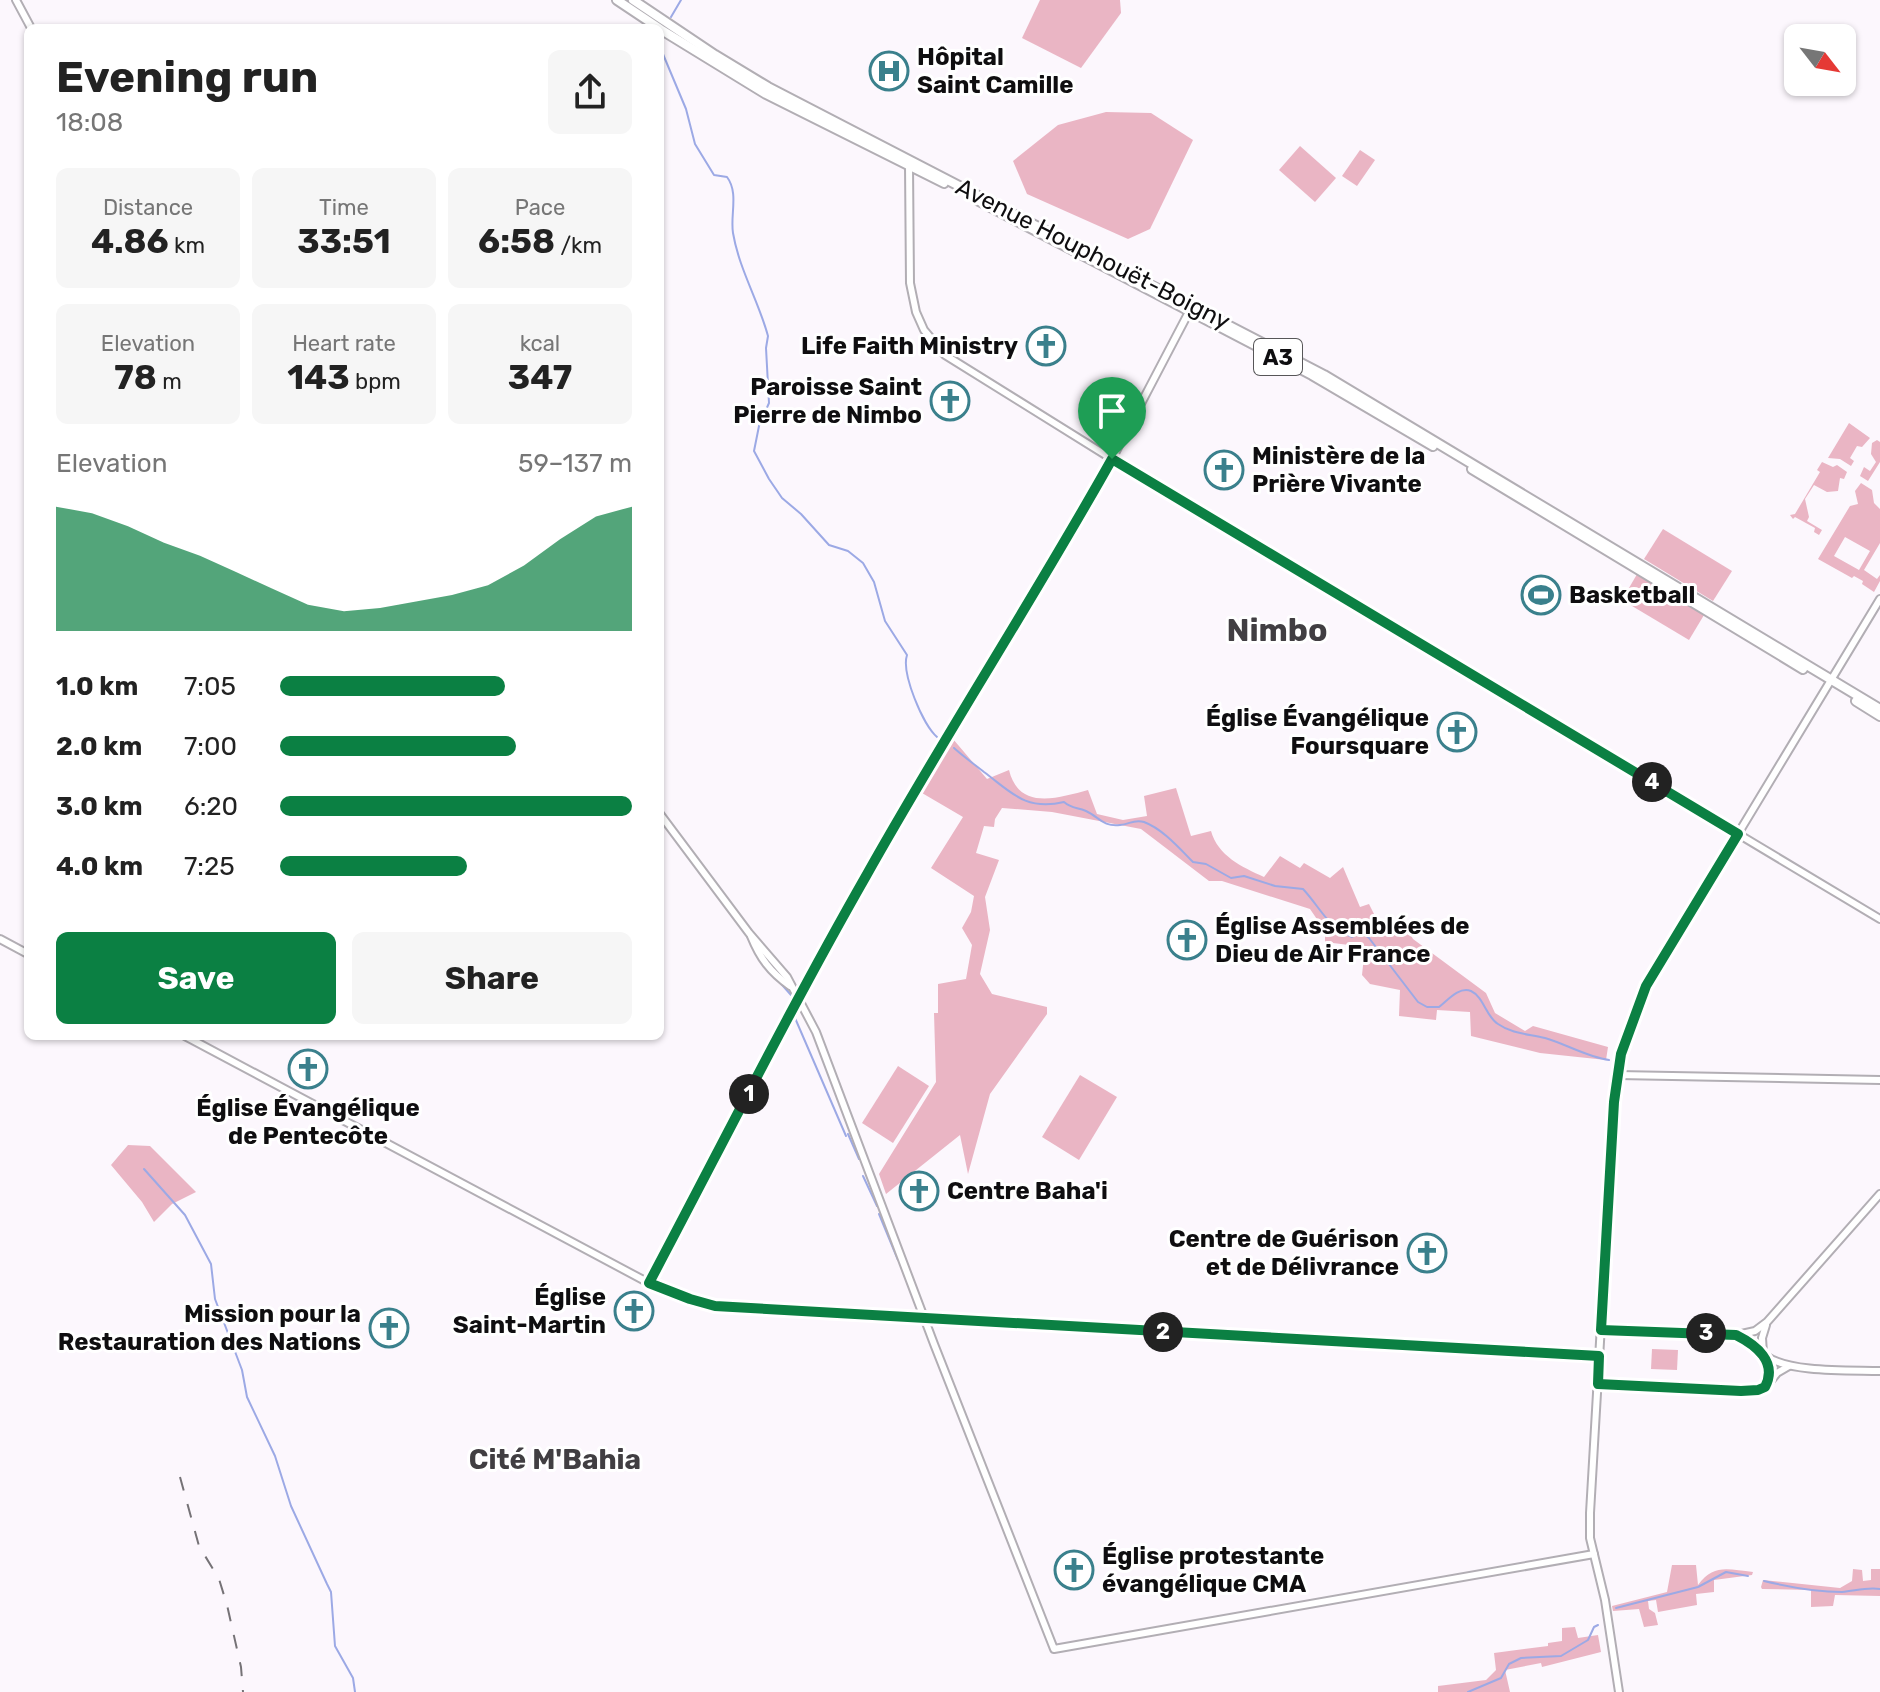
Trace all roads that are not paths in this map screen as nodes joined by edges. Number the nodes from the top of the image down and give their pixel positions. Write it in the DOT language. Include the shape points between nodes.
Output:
graph roads {
  1 [pos="16,0"];
  2 [pos="617,0"];
  3 [pos="633,0"];
  4 [pos="29,24"];
  5 [pos="654,24"];
  6 [pos="664,30"];
  7 [pos="910,162"];
  8 [pos="1191,308"];
  9 [pos="1112,459"];
  10 [pos="1880,599"];
  11 [pos="1830,682"];
  12 [pos="1880,709"];
  13 [pos="1880,716"];
  14 [pos="664,819"];
  15 [pos="1738,834"];
  16 [pos="1880,919"];
  17 [pos="0,939"];
  18 [pos="24,952"];
  19 [pos="798,1000"];
  20 [pos="193,1040"];
  21 [pos="1618,1075"];
  22 [pos="1880,1080"];
  23 [pos="1880,1194"];
  24 [pos="649,1283"];
  25 [pos="925,1319"];
  26 [pos="1767,1322"];
  27 [pos="1601,1330"];
  28 [pos="1736,1335"];
  29 [pos="1764,1354"];
  30 [pos="1599,1356"];
  31 [pos="1793,1365"];
  32 [pos="1880,1371"];
  33 [pos="1598,1384"];
  34 [pos="1768,1384"];
  35 [pos="1594,1554"];
  36 [pos="1619,1692"];
  1 -- 4 [label="street"];
  2 -- 5 [label="highway, Avenue Houphouët-Boigny / A3"];
  3 -- 7 [label="highway, Avenue Houphouët-Boigny / A3" via="768,87"];
  6 -- 7 [label="highway, Avenue Houphouët-Boigny / A3" via="766,94"];
  7 -- 8 [label="highway, Avenue Houphouët-Boigny / A3"];
  7 -- 9 [label="street" via="910,283 924,330 945,355"];
  8 -- 9 [label="street"];
  8 -- 11 [label="highway, Avenue Houphouët-Boigny / A3" via="1379,407"];
  9 -- 15 [label="street"];
  9 -- 19 [label="street" via="874,861"];
  10 -- 11 [label="street"];
  11 -- 12 [label="highway, Avenue Houphouët-Boigny / A3"];
  11 -- 13 [label="highway, Avenue Houphouët-Boigny / A3"];
  11 -- 15 [label="street"];
  14 -- 19 [label="street" via="749,933 763,962 793,988"];
  15 -- 16 [label="street"];
  15 -- 21 [label="street" via="1646,986"];
  17 -- 18 [label="street"];
  19 -- 24 [label="street"];
  19 -- 25 [label="street" via="816,1032"];
  20 -- 24 [label="street"];
  21 -- 22 [label="street"];
  21 -- 27 [label="street"];
  23 -- 26 [label="street"];
  24 -- 25 [label="street" via="715,1306"];
  25 -- 30 [label="street"];
  25 -- 35 [label="street" via="1054,1649"];
  26 -- 28 [label="street"];
  26 -- 29 [label="street"];
  27 -- 28 [label="street"];
  27 -- 30 [label="street"];
  28 -- 29 [label="street"];
  29 -- 31 [label="street"];
  29 -- 34 [label="street"];
  30 -- 33 [label="street"];
  31 -- 32 [label="street"];
  31 -- 34 [label="street"];
  33 -- 34 [label="street" via="1741,1391"];
  33 -- 35 [label="street" via="1590,1513"];
  35 -- 36 [label="street"];
}
